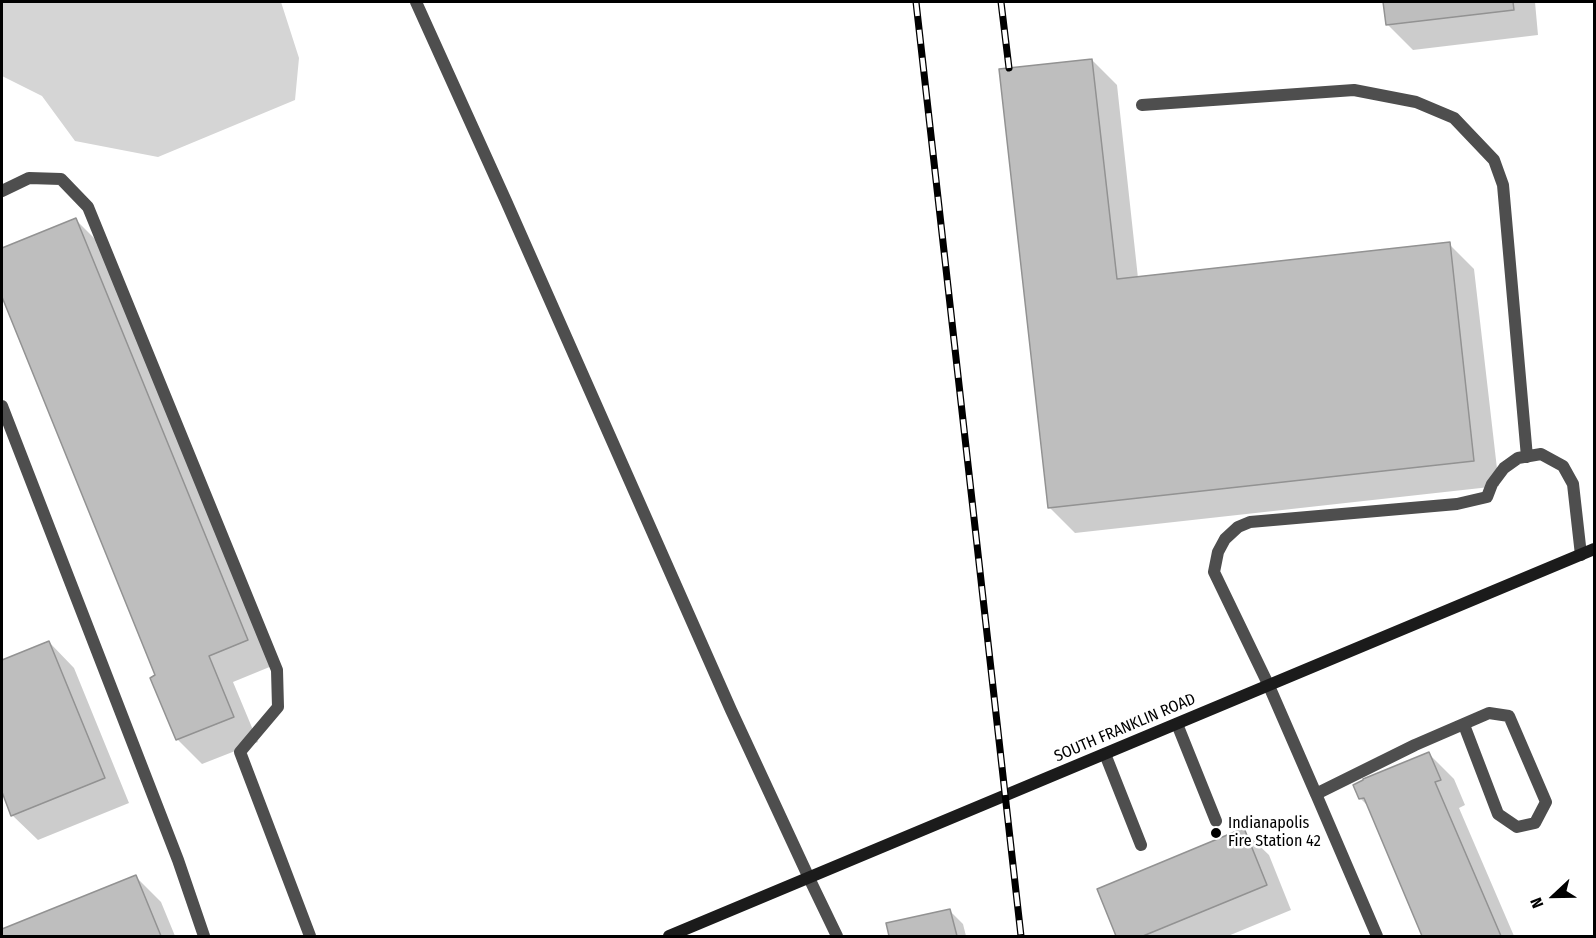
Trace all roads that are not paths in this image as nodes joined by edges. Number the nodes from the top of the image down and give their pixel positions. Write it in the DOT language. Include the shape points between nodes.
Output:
graph roads {
  1 [pos="416,2"];
  2 [pos="1142,105"];
  3 [pos="2,191"];
  4 [pos="2,406"];
  5 [pos="1527,457"];
  6 [pos="1594,549"];
  7 [pos="1581,555"];
  8 [pos="1269,686"];
  9 [pos="1177,724"];
  10 [pos="1464,725"];
  11 [pos="1105,754"];
  12 [pos="1316,794"];
  13 [pos="1216,820"];
  14 [pos="1141,845"];
  15 [pos="809,878"];
  16 [pos="204,936"];
  17 [pos="310,936"];
  18 [pos="669,936"];
  19 [pos="837,936"];
  20 [pos="1377,936"];
  1 -- 15 [label="street"];
  2 -- 5 [label="street" via="1354,90 1416,102 1454,118 1494,160 1503,186"];
  3 -- 17 [label="street" via="29,178 61,179 92,218 277,670 278,707 240,753"];
  4 -- 16 [label="street"];
  5 -- 7 [label="street" via="1541,454 1563,466 1573,484"];
  5 -- 8 [label="street" via="1504,468 1487,497 1457,504 1250,522 1238,527 1218,552 1214,572"];
  6 -- 7 [label="main road, SOUTH FRANKLIN ROAD"];
  7 -- 8 [label="main road, SOUTH FRANKLIN ROAD"];
  8 -- 9 [label="main road, SOUTH FRANKLIN ROAD"];
  8 -- 12 [label="street"];
  9 -- 11 [label="main road, SOUTH FRANKLIN ROAD"];
  9 -- 13 [label="street"];
  10 -- 10 [label="street" via="1489,713 1509,716 1546,802 1535,824 1517,827 1498,814"];
  10 -- 12 [label="street"];
  11 -- 14 [label="street"];
  11 -- 15 [label="main road, SOUTH FRANKLIN ROAD"];
  12 -- 20 [label="street"];
  15 -- 18 [label="main road, SOUTH FRANKLIN ROAD"];
  15 -- 19 [label="street"];
}
